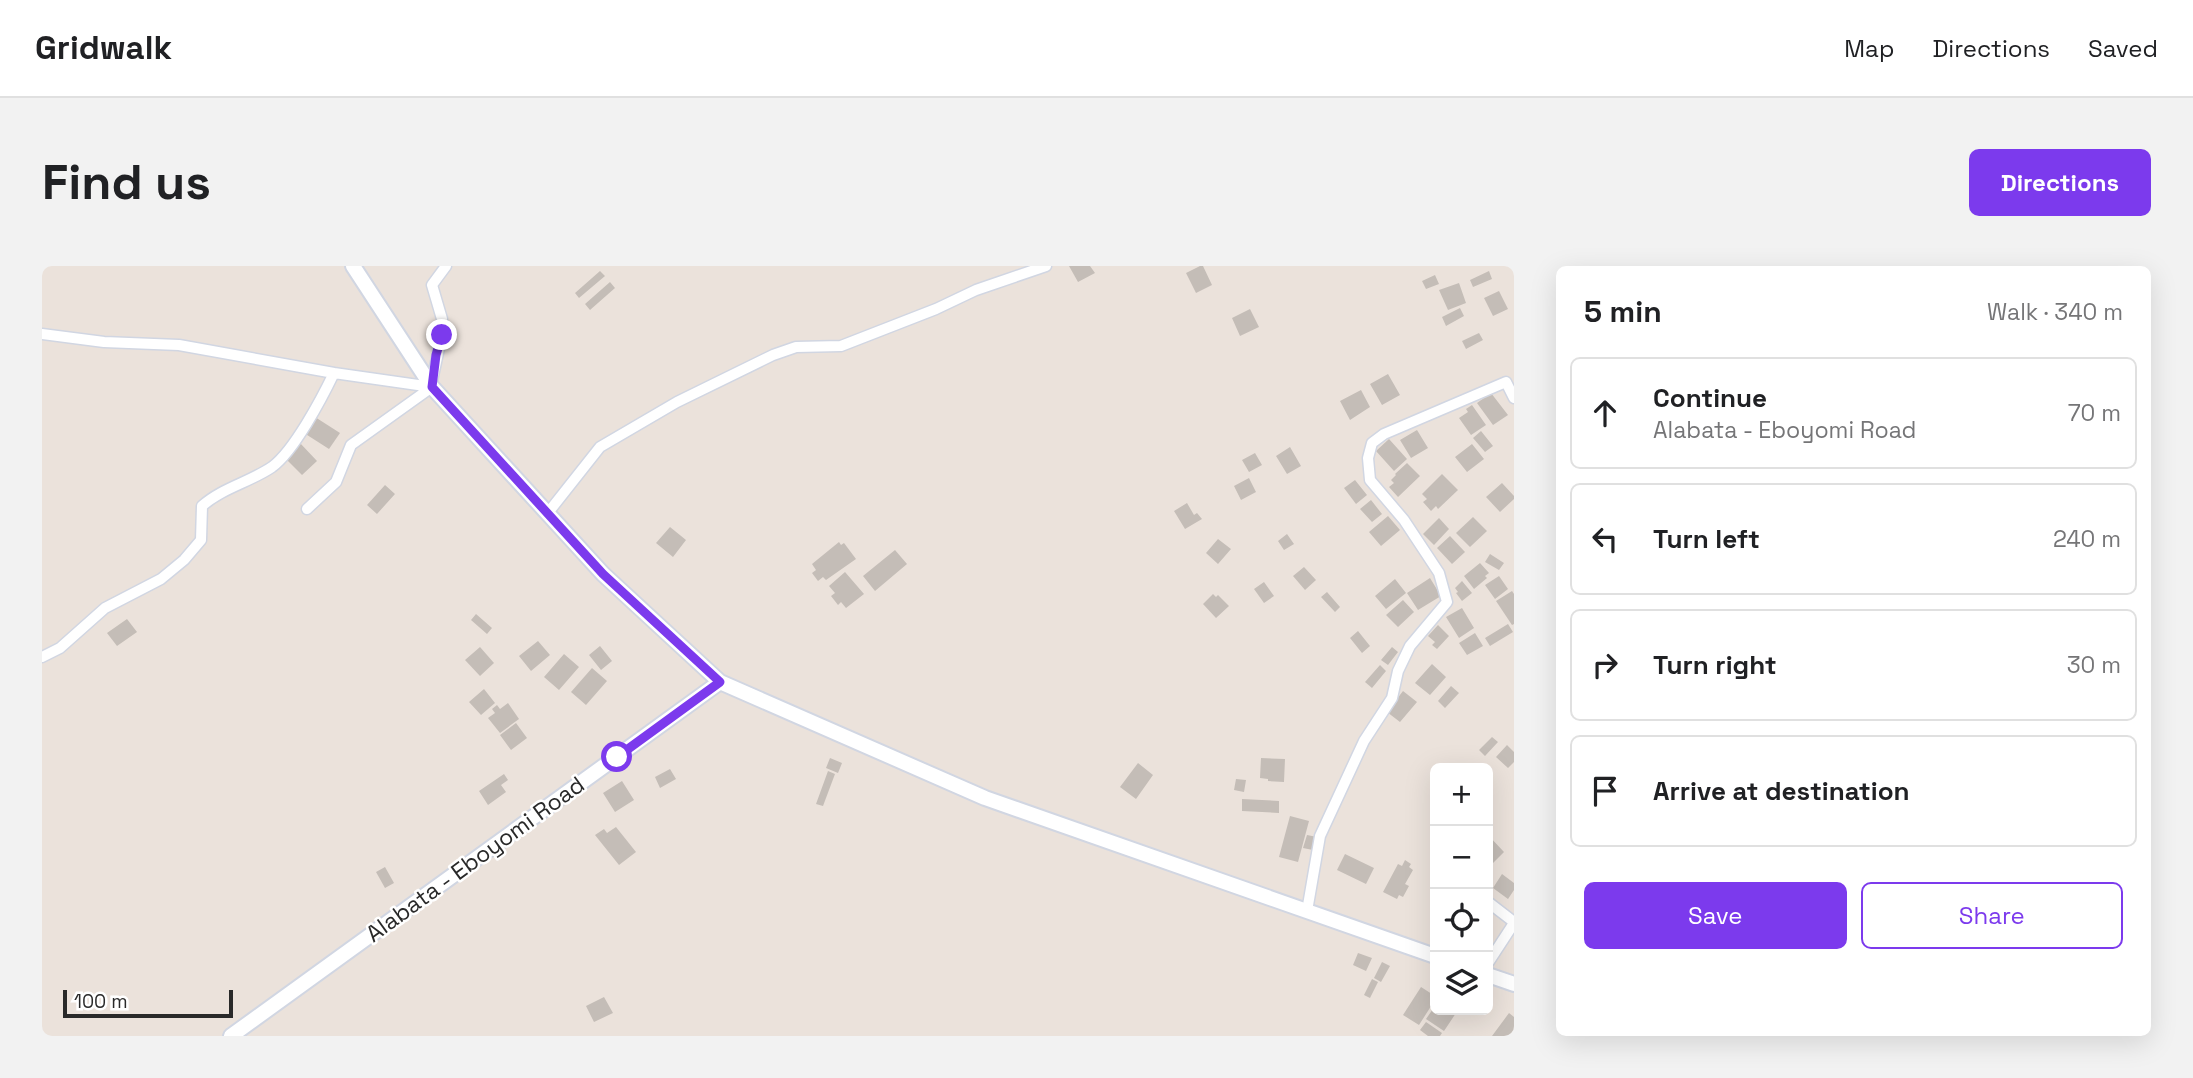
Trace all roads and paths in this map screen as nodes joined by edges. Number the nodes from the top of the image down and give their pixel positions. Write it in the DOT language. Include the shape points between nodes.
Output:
graph roads {
  1 [pos="353,266"];
  2 [pos="446,266"];
  3 [pos="1046,266"];
  4 [pos="42,334"];
  5 [pos="334,373"];
  6 [pos="431,386"];
  7 [pos="1514,398"];
  8 [pos="307,509"];
  9 [pos="547,514"];
  10 [pos="42,657"];
  11 [pos="720,682"];
  12 [pos="1493,906"];
  13 [pos="1307,911"];
  14 [pos="1514,923"];
  15 [pos="1430,954"];
  16 [pos="1493,955"];
  17 [pos="1493,977"];
  18 [pos="1514,984"];
  19 [pos="230,1036"];
  1 -- 6 [label="main road"];
  2 -- 6 [label="street" via="432,285 442,335"];
  3 -- 9 [label="street" via="841,346 796,346 677,402 600,447"];
  4 -- 5 [label="street" via="180,345"];
  5 -- 6 [label="street"];
  5 -- 10 [label="street" via="318,406 275,465 212,496 202,506 201,540 184,560 161,579 105,608 60,648"];
  6 -- 8 [label="street" via="351,445 336,482"];
  6 -- 9 [label="main road"];
  7 -- 13 [label="street" via="1506,382 1384,433 1372,443 1370,480 1439,573 1447,602 1410,646 1392,698 1364,741 1320,835"];
  9 -- 11 [label="main road" via="603,574"];
  11 -- 13 [label="main road" via="985,798"];
  11 -- 19 [label="main road, Alabata - Eboyomi Road"];
  12 -- 14 [label="street"];
  13 -- 15 [label="main road"];
  14 -- 16 [label="street"];
  17 -- 18 [label="main road"];
}
